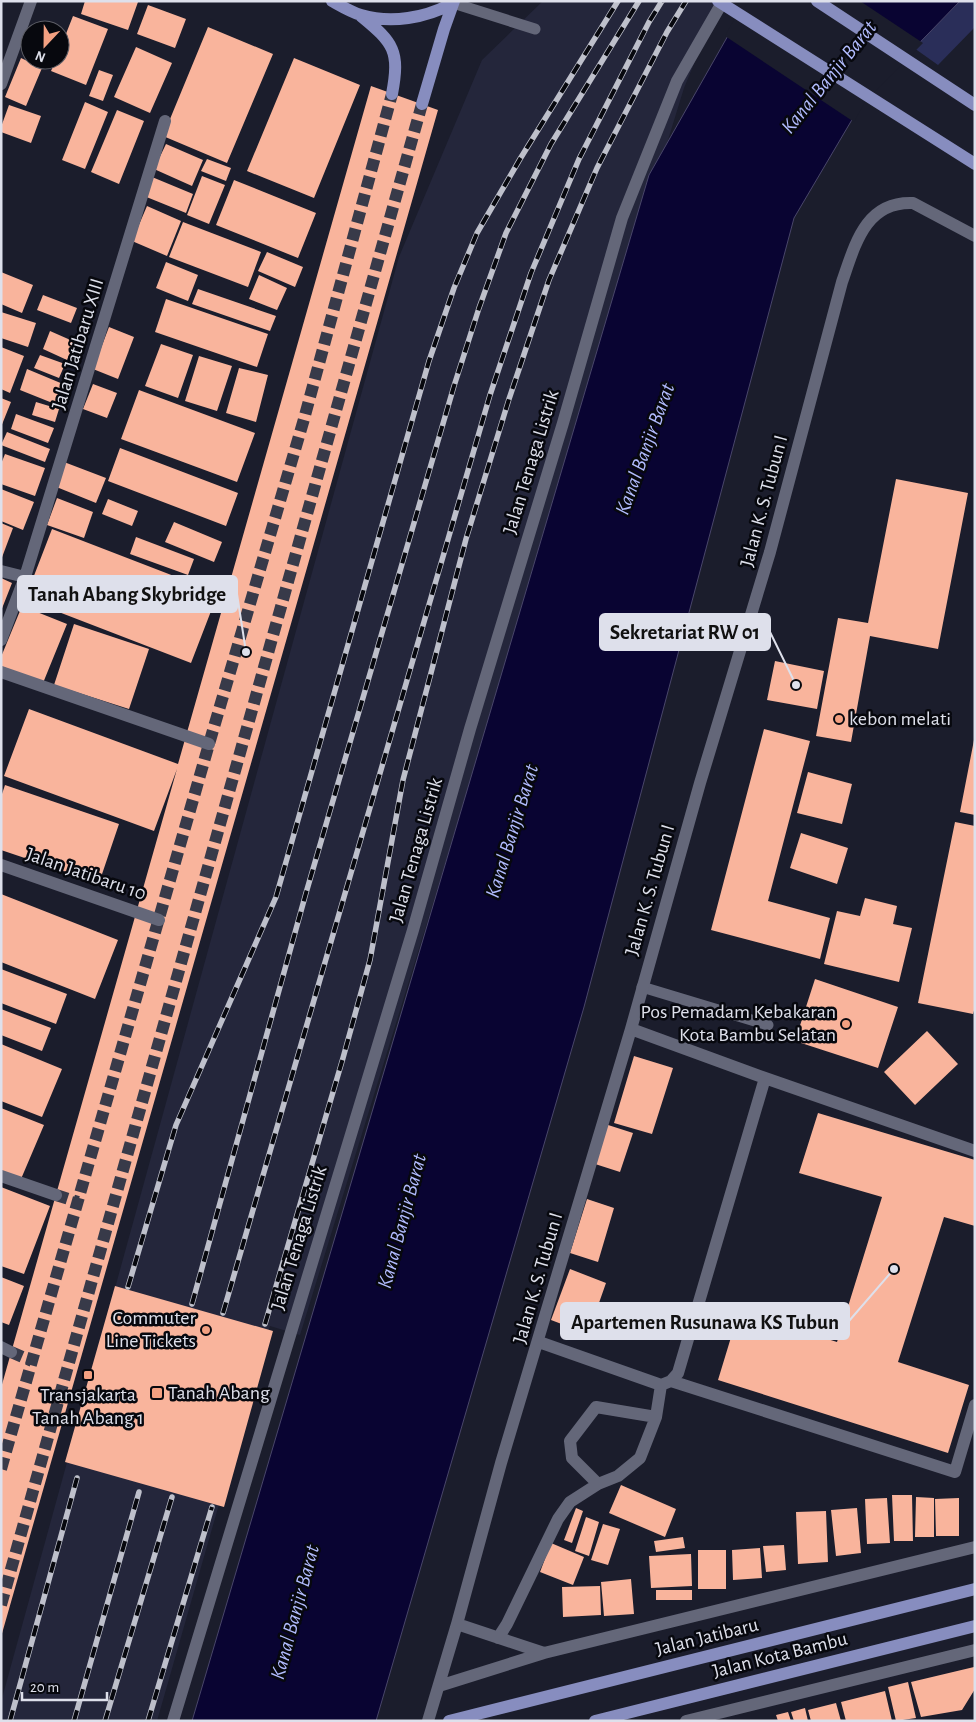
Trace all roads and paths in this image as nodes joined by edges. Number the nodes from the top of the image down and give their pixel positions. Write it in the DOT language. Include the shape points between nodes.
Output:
graph roads {
  1 [pos="32,1"];
  2 [pos="332,1"];
  3 [pos="718,1"];
  4 [pos="723,1"];
  5 [pos="817,1"];
  6 [pos="453,2"];
  7 [pos="360,15"];
  8 [pos="535,29"];
  9 [pos="1,84"];
  10 [pos="392,94"];
  11 [pos="422,104"];
  12 [pos="975,105"];
  13 [pos="165,120"];
  14 [pos="975,164"];
  15 [pos="975,236"];
  16 [pos="1,571"];
  17 [pos="25,577"];
  18 [pos="1,640"];
  19 [pos="1,672"];
  20 [pos="209,744"];
  21 [pos="1,865"];
  22 [pos="159,920"];
  23 [pos="642,987"];
  24 [pos="768,1025"];
  25 [pos="631,1029"];
  26 [pos="764,1078"];
  27 [pos="975,1151"];
  28 [pos="1,1176"];
  29 [pos="56,1195"];
  30 [pos="538,1342"];
  31 [pos="666,1382"];
  32 [pos="975,1405"];
  33 [pos="656,1417"];
  34 [pos="598,1484"];
  35 [pos="975,1547"];
  36 [pos="975,1589"];
  37 [pos="457,1624"];
  38 [pos="975,1626"];
  39 [pos="498,1638"];
  40 [pos="975,1650"];
  41 [pos="544,1653"];
  42 [pos="439,1686"];
  43 [pos="173,1721"];
  44 [pos="428,1721"];
  45 [pos="449,1721"];
  46 [pos="595,1721"];
  47 [pos="686,1721"];
  1 -- 9 [label="street"];
  2 -- 7 [label="main road"];
  3 -- 14 [label="main road"];
  4 -- 43 [label="street, Jalan Tenaga Listrik" via="677,81 622,218 413,930"];
  5 -- 12 [label="main road"];
  6 -- 7 [label="main road" via="416,17"];
  6 -- 8 [label="lane"];
  6 -- 11 [label="main road"];
  7 -- 10 [label="main road" via="384,35 392,47 396,60"];
  13 -- 17 [label="street, Jalan Jatibaru XIII"];
  15 -- 23 [label="street, Jalan K. S. Tubun I" via="913,203 902,203 878,212 867,223 855,246 842,282 770,552"];
  16 -- 17 [label="street"];
  17 -- 18 [label="street, Jalan Jatibaru XIII"];
  19 -- 20 [label="street"];
  21 -- 22 [label="street, Jalan Jatibaru 10"];
  23 -- 24 [label="lane"];
  23 -- 25 [label="street, Jalan K. S. Tubun I"];
  25 -- 26 [label="street"];
  25 -- 30 [label="street, Jalan K. S. Tubun I"];
  26 -- 27 [label="street"];
  26 -- 31 [label="street" via="678,1373"];
  28 -- 29 [label="street"];
  30 -- 31 [label="street"];
  30 -- 37 [label="street, Jalan K. S. Tubun I"];
  31 -- 32 [label="street" via="955,1472"];
  31 -- 33 [label="street"];
  33 -- 34 [label="street" via="640,1458 618,1476"];
  33 -- 34 [label="street" via="596,1407 570,1441 572,1458"];
  34 -- 39 [label="street" via="570,1502 558,1519"];
  35 -- 41 [label="street"];
  36 -- 45 [label="main road, Jalan Jatibaru"];
  37 -- 39 [label="street"];
  37 -- 42 [label="street, Jalan K. S. Tubun I"];
  38 -- 46 [label="main road, Jalan Kota Bambu"];
  39 -- 41 [label="street"];
  40 -- 47 [label="street"];
  41 -- 42 [label="street"];
  42 -- 44 [label="street, Jalan K. S. Tubun I"];
}
